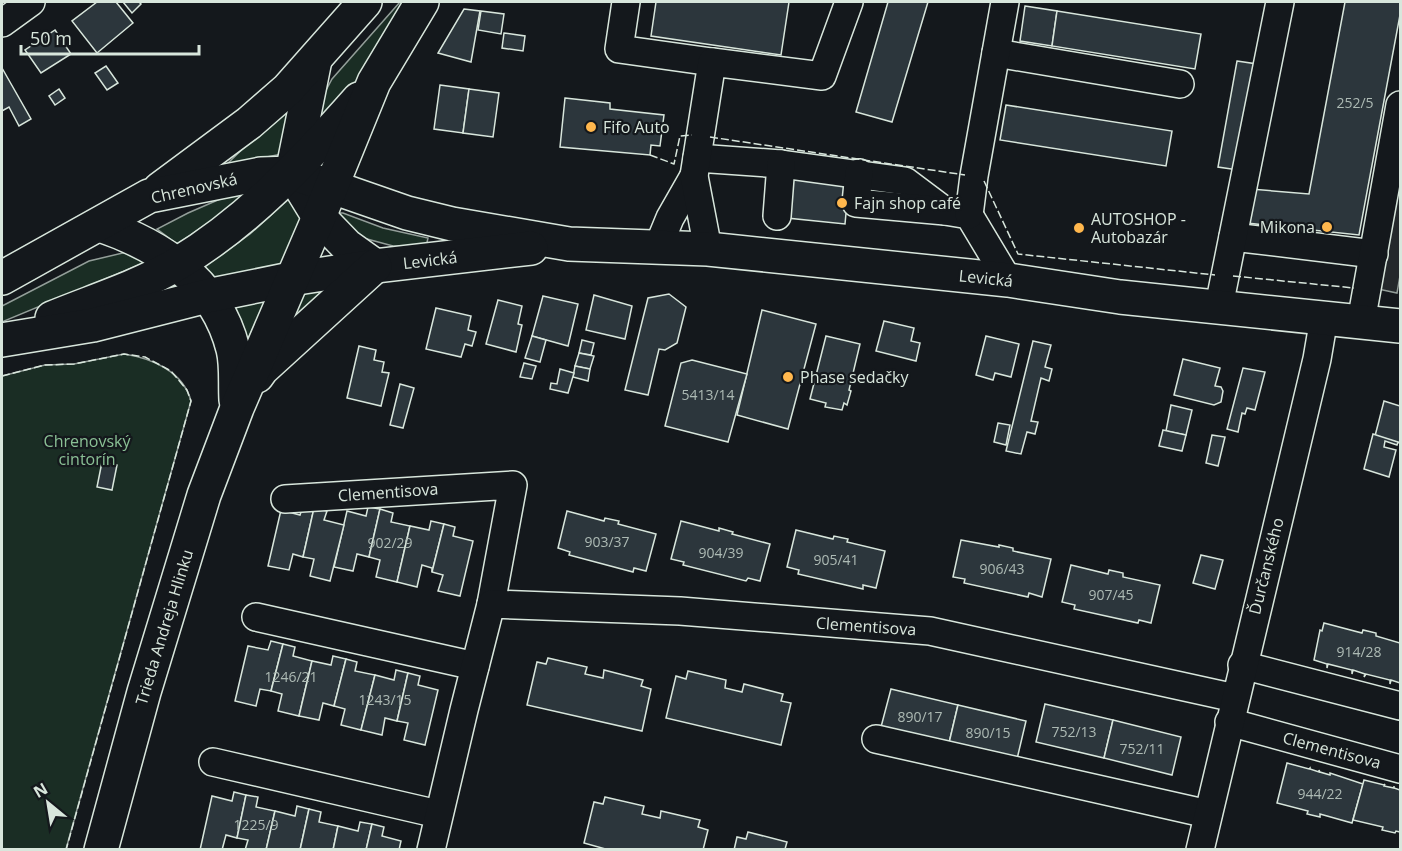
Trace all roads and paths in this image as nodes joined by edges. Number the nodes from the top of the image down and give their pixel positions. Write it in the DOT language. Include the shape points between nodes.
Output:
graph roads {
  1 [pos="31,2"];
  2 [pos="365,2"];
  3 [pos="422,2"];
  4 [pos="626,2"];
  5 [pos="849,2"];
  6 [pos="1005,2"];
  7 [pos="1280,2"];
  8 [pos="2,23"];
  9 [pos="996,53"];
  10 [pos="315,58"];
  11 [pos="712,62"];
  12 [pos="374,82"];
  13 [pos="1180,84"];
  14 [pos="1401,105"];
  15 [pos="782,164"];
  16 [pos="696,167"];
  17 [pos="292,172"];
  18 [pos="149,196"];
  19 [pos="325,202"];
  20 [pos="957,213"];
  21 [pos="777,216"];
  22 [pos="100,225"];
  23 [pos="1233,237"];
  24 [pos="570,244"];
  25 [pos="658,247"];
  26 [pos="708,249"];
  27 [pos="1374,254"];
  28 [pos="178,264"];
  29 [pos="375,266"];
  30 [pos="2,278"];
  31 [pos="291,279"];
  32 [pos="1008,280"];
  33 [pos="207,297"];
  34 [pos="1219,306"];
  35 [pos="1324,318"];
  36 [pos="1361,322"];
  37 [pos="1401,326"];
  38 [pos="2,340"];
  39 [pos="237,408"];
  40 [pos="285,499"];
  41 [pos="491,604"];
  42 [pos="256,617"];
  43 [pos="1242,665"];
  44 [pos="475,666"];
  45 [pos="1401,706"];
  46 [pos="1232,710"];
  47 [pos="876,739"];
  48 [pos="213,762"];
  49 [pos="1401,769"];
  50 [pos="438,814"];
  51 [pos="1208,814"];
  52 [pos="101,849"];
  53 [pos="431,849"];
  54 [pos="1200,849"];
  1 -- 8 [label="street"];
  2 -- 10 [label="main road"];
  3 -- 12 [label="main road"];
  4 -- 11 [label="street" via="619,49"];
  5 -- 11 [label="street" via="822,76"];
  6 -- 9 [label="street"];
  7 -- 23 [label="street"];
  9 -- 13 [label="street"];
  9 -- 20 [label="street" via="974,176"];
  10 -- 17 [label="main road"];
  10 -- 18 [label="main road" via="288,89 249,123"];
  11 -- 16 [label="street"];
  12 -- 17 [label="main road"];
  12 -- 19 [label="main road"];
  14 -- 27 [label="street"];
  15 -- 16 [label="street"];
  15 -- 20 [label="street" via="905,181"];
  15 -- 21 [label="street"];
  16 -- 25 [label="street"];
  16 -- 26 [label="street"];
  17 -- 18 [label="main road, Chrenovská" via="261,174"];
  17 -- 19 [label="main road, Chrenovská"];
  17 -- 28 [label="main road" via="241,219"];
  18 -- 22 [label="main road, Chrenovská"];
  19 -- 24 [label="main road, Levická" via="383,206 441,221"];
  19 -- 29 [label="main road" via="347,246"];
  19 -- 31 [label="main road"];
  20 -- 32 [label="street"];
  22 -- 28 [label="main road" via="158,250"];
  22 -- 30 [label="main road, Chrenovská"];
  23 -- 27 [label="street"];
  23 -- 34 [label="street"];
  24 -- 25 [label="main road, Levická"];
  24 -- 29 [label="main road, Levická"];
  25 -- 26 [label="main road, Levická"];
  26 -- 32 [label="main road, Levická"];
  27 -- 36 [label="street"];
  28 -- 33 [label="main road"];
  28 -- 38 [label="main road"];
  29 -- 31 [label="main road, Levická"];
  29 -- 39 [label="main road" via="262,369"];
  31 -- 33 [label="main road"];
  31 -- 39 [label="main road"];
  32 -- 34 [label="main road, Levická" via="1120,297"];
  33 -- 38 [label="main road" via="93,325"];
  33 -- 39 [label="main road" via="233,347"];
  34 -- 35 [label="main road, Levická"];
  35 -- 36 [label="main road, Levická"];
  35 -- 43 [label="street, Ďurčanského"];
  36 -- 37 [label="main road, Levická"];
  39 -- 52 [label="main road, Trieda Andreja Hlinku" via="201,506"];
  40 -- 41 [label="street, Clementisova" via="513,485"];
  41 -- 44 [label="street, Clementisova"];
  41 -- 46 [label="street, Clementisova" via="680,611 930,631"];
  42 -- 44 [label="street"];
  43 -- 45 [label="street"];
  43 -- 46 [label="street, Ďurčanského"];
  44 -- 50 [label="street, Clementisova"];
  46 -- 49 [label="street, Clementisova"];
  46 -- 51 [label="street, Ďurčanského"];
  47 -- 51 [label="street"];
  48 -- 50 [label="street"];
  50 -- 53 [label="street, Clementisova"];
  51 -- 54 [label="street, Ďurčanského"];
}
